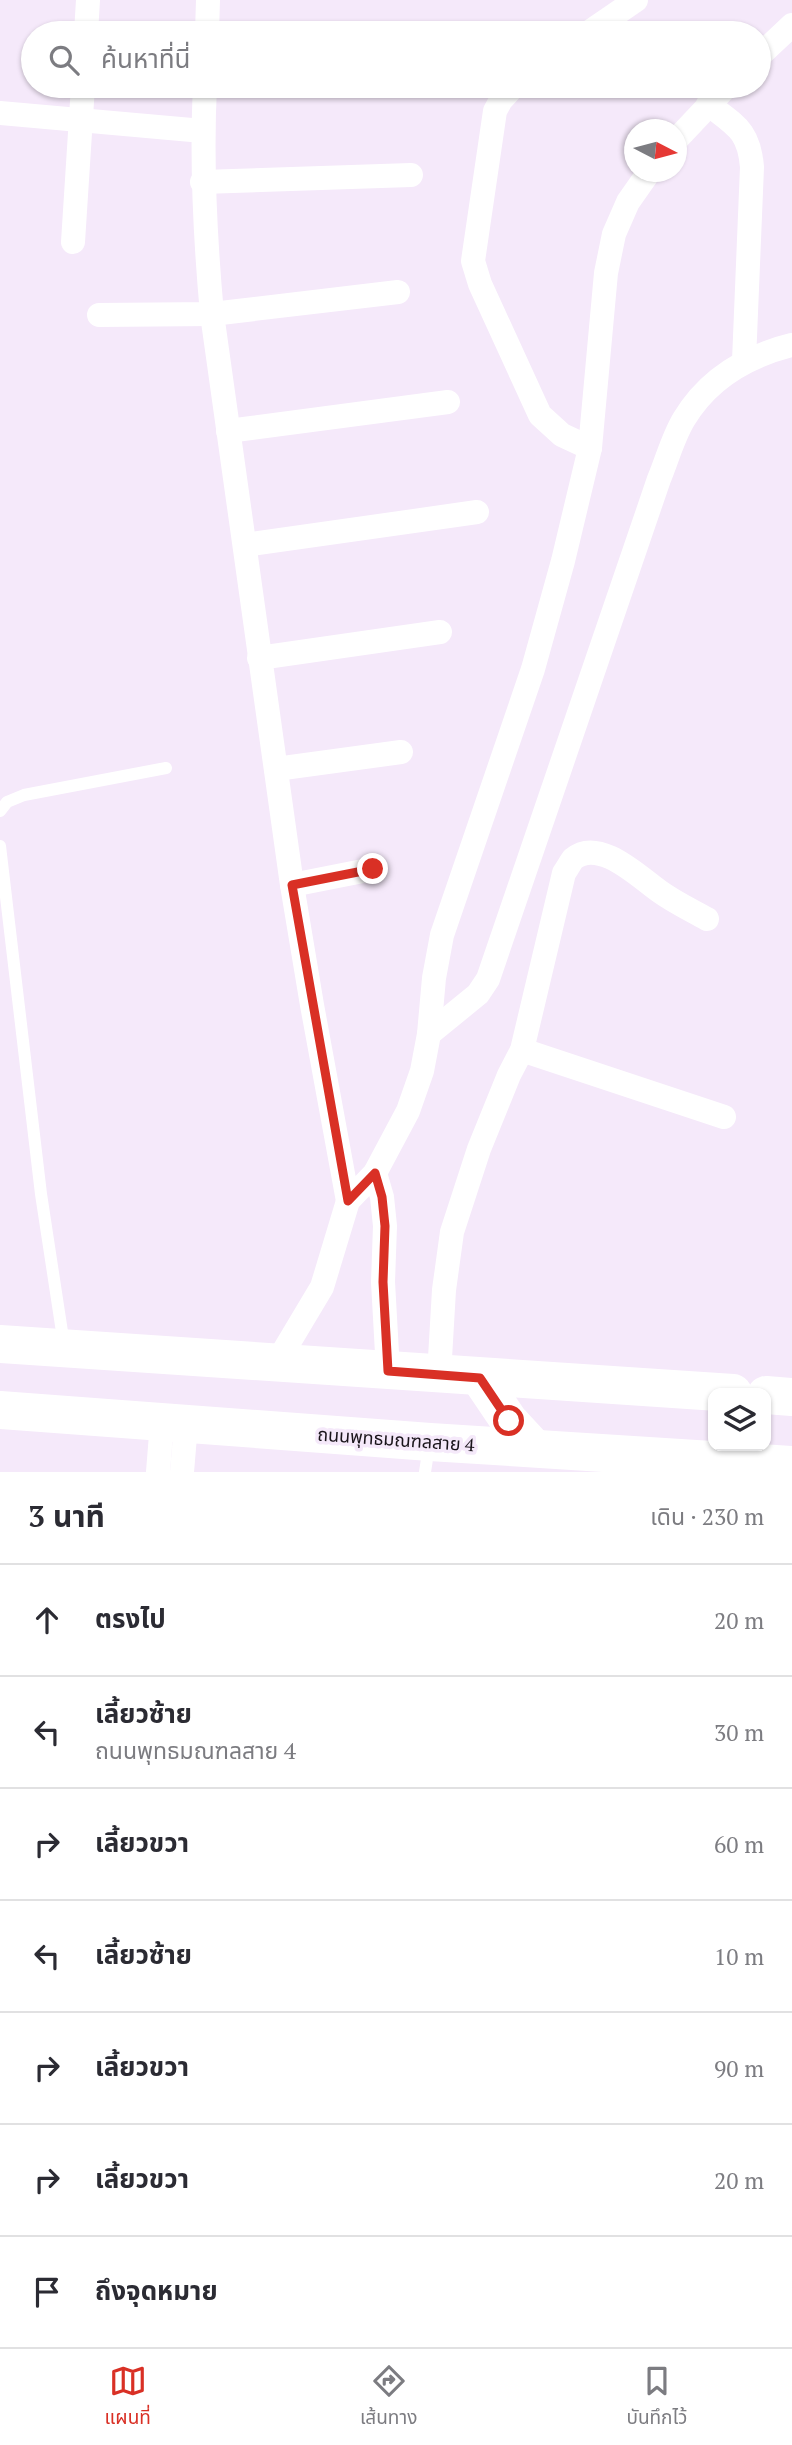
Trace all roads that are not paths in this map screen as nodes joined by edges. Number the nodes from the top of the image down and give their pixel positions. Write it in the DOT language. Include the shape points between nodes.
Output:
graph roads {
  1 [pos="88,0"];
  2 [pos="208,0"];
  3 [pos="636,0"];
  4 [pos="87,21"];
  5 [pos="207,21"];
  6 [pos="605,21"];
  7 [pos="792,25"];
  8 [pos="771,45"];
  9 [pos="82,98"];
  10 [pos="204,98"];
  11 [pos="503,98"];
  12 [pos="714,98"];
  13 [pos="708,104"];
  14 [pos="0,113"];
  15 [pos="81,119"];
  16 [pos="687,128"];
  17 [pos="202,131"];
  18 [pos="411,175"];
  19 [pos="202,182"];
  20 [pos="642,182"];
  21 [pos="73,242"];
  22 [pos="398,292"];
  23 [pos="212,314"];
  24 [pos="99,315"];
  25 [pos="792,345"];
  26 [pos="744,361"];
  27 [pos="449,402"];
  28 [pos="228,431"];
  29 [pos="590,448"];
  30 [pos="477,512"];
  31 [pos="245,545"];
  32 [pos="440,632"];
  33 [pos="260,658"];
  34 [pos="401,752"];
  35 [pos="166,768"];
  36 [pos="276,769"];
  37 [pos="0,811"];
  38 [pos="0,846"];
  39 [pos="373,869"];
  40 [pos="292,885"];
  41 [pos="3,904"];
  42 [pos="707,919"];
  43 [pos="429,1034"];
  44 [pos="522,1050"];
  45 [pos="724,1117"];
  46 [pos="375,1173"];
  47 [pos="348,1201"];
  48 [pos="0,1344"];
  49 [pos="65,1349"];
  50 [pos="276,1364"];
  51 [pos="388,1371"];
  52 [pos="439,1374"];
  53 [pos="480,1378"];
  54 [pos="708,1391"];
  55 [pos="771,1395"];
  56 [pos="792,1397"];
  57 [pos="0,1410"];
  58 [pos="174,1423"];
  59 [pos="556,1453"];
  60 [pos="428,1457"];
  61 [pos="792,1465"];
  62 [pos="158,1472"];
  63 [pos="182,1472"];
  1 -- 4 [label="street"];
  2 -- 5 [label="street"];
  3 -- 6 [label="street"];
  7 -- 8 [label="street"];
  9 -- 15 [label="street"];
  10 -- 17 [label="street"];
  11 -- 29 [label="street" via="495,111 473,261 540,415 562,435"];
  12 -- 13 [label="street"];
  13 -- 16 [label="street"];
  13 -- 26 [label="street" via="746,137 751,150"];
  14 -- 15 [label="street"];
  15 -- 17 [label="street"];
  15 -- 21 [label="street"];
  17 -- 19 [label="street"];
  18 -- 19 [label="street"];
  19 -- 23 [label="street"];
  20 -- 29 [label="street" via="614,234"];
  22 -- 23 [label="street"];
  23 -- 24 [label="street"];
  23 -- 28 [label="street"];
  25 -- 26 [label="street"];
  26 -- 43 [label="street" via="702,395 683,420 488,979 478,994"];
  27 -- 28 [label="street"];
  28 -- 31 [label="street"];
  29 -- 43 [label="street" via="533,669 442,935"];
  30 -- 31 [label="street"];
  31 -- 33 [label="street"];
  32 -- 33 [label="street"];
  33 -- 36 [label="street"];
  34 -- 36 [label="street"];
  35 -- 37 [label="lane" via="24,795 7,802"];
  36 -- 40 [label="street"];
  38 -- 41 [label="lane"];
  39 -- 40 [label="street"];
  40 -- 47 [label="street"];
  41 -- 49 [label="lane"];
  42 -- 44 [label="street" via="614,859 598,853 573,859 554,908"];
  43 -- 46 [label="street" via="408,1111"];
  44 -- 45 [label="street"];
  44 -- 52 [label="street" via="479,1149 452,1232"];
  46 -- 47 [label="street"];
  46 -- 51 [label="street" via="385,1226"];
  47 -- 50 [label="street" via="322,1287"];
  48 -- 49 [label="main road"];
  49 -- 50 [label="main road"];
  50 -- 51 [label="main road"];
  51 -- 52 [label="main road"];
  52 -- 53 [label="main road"];
  53 -- 54 [label="main road"];
  53 -- 59 [label="main road" via="509,1421"];
  55 -- 56 [label="main road"];
  57 -- 58 [label="main road, ถนนพุทธมณฑลสาย 4"];
  58 -- 60 [label="main road, ถนนพุทธมณฑลสาย 4"];
  58 -- 62 [label="street"];
  58 -- 63 [label="street"];
  59 -- 60 [label="main road, ถนนพุทธมณฑลสาย 4"];
  59 -- 61 [label="main road, ถนนพุทธมณฑลสาย 4"];
}
